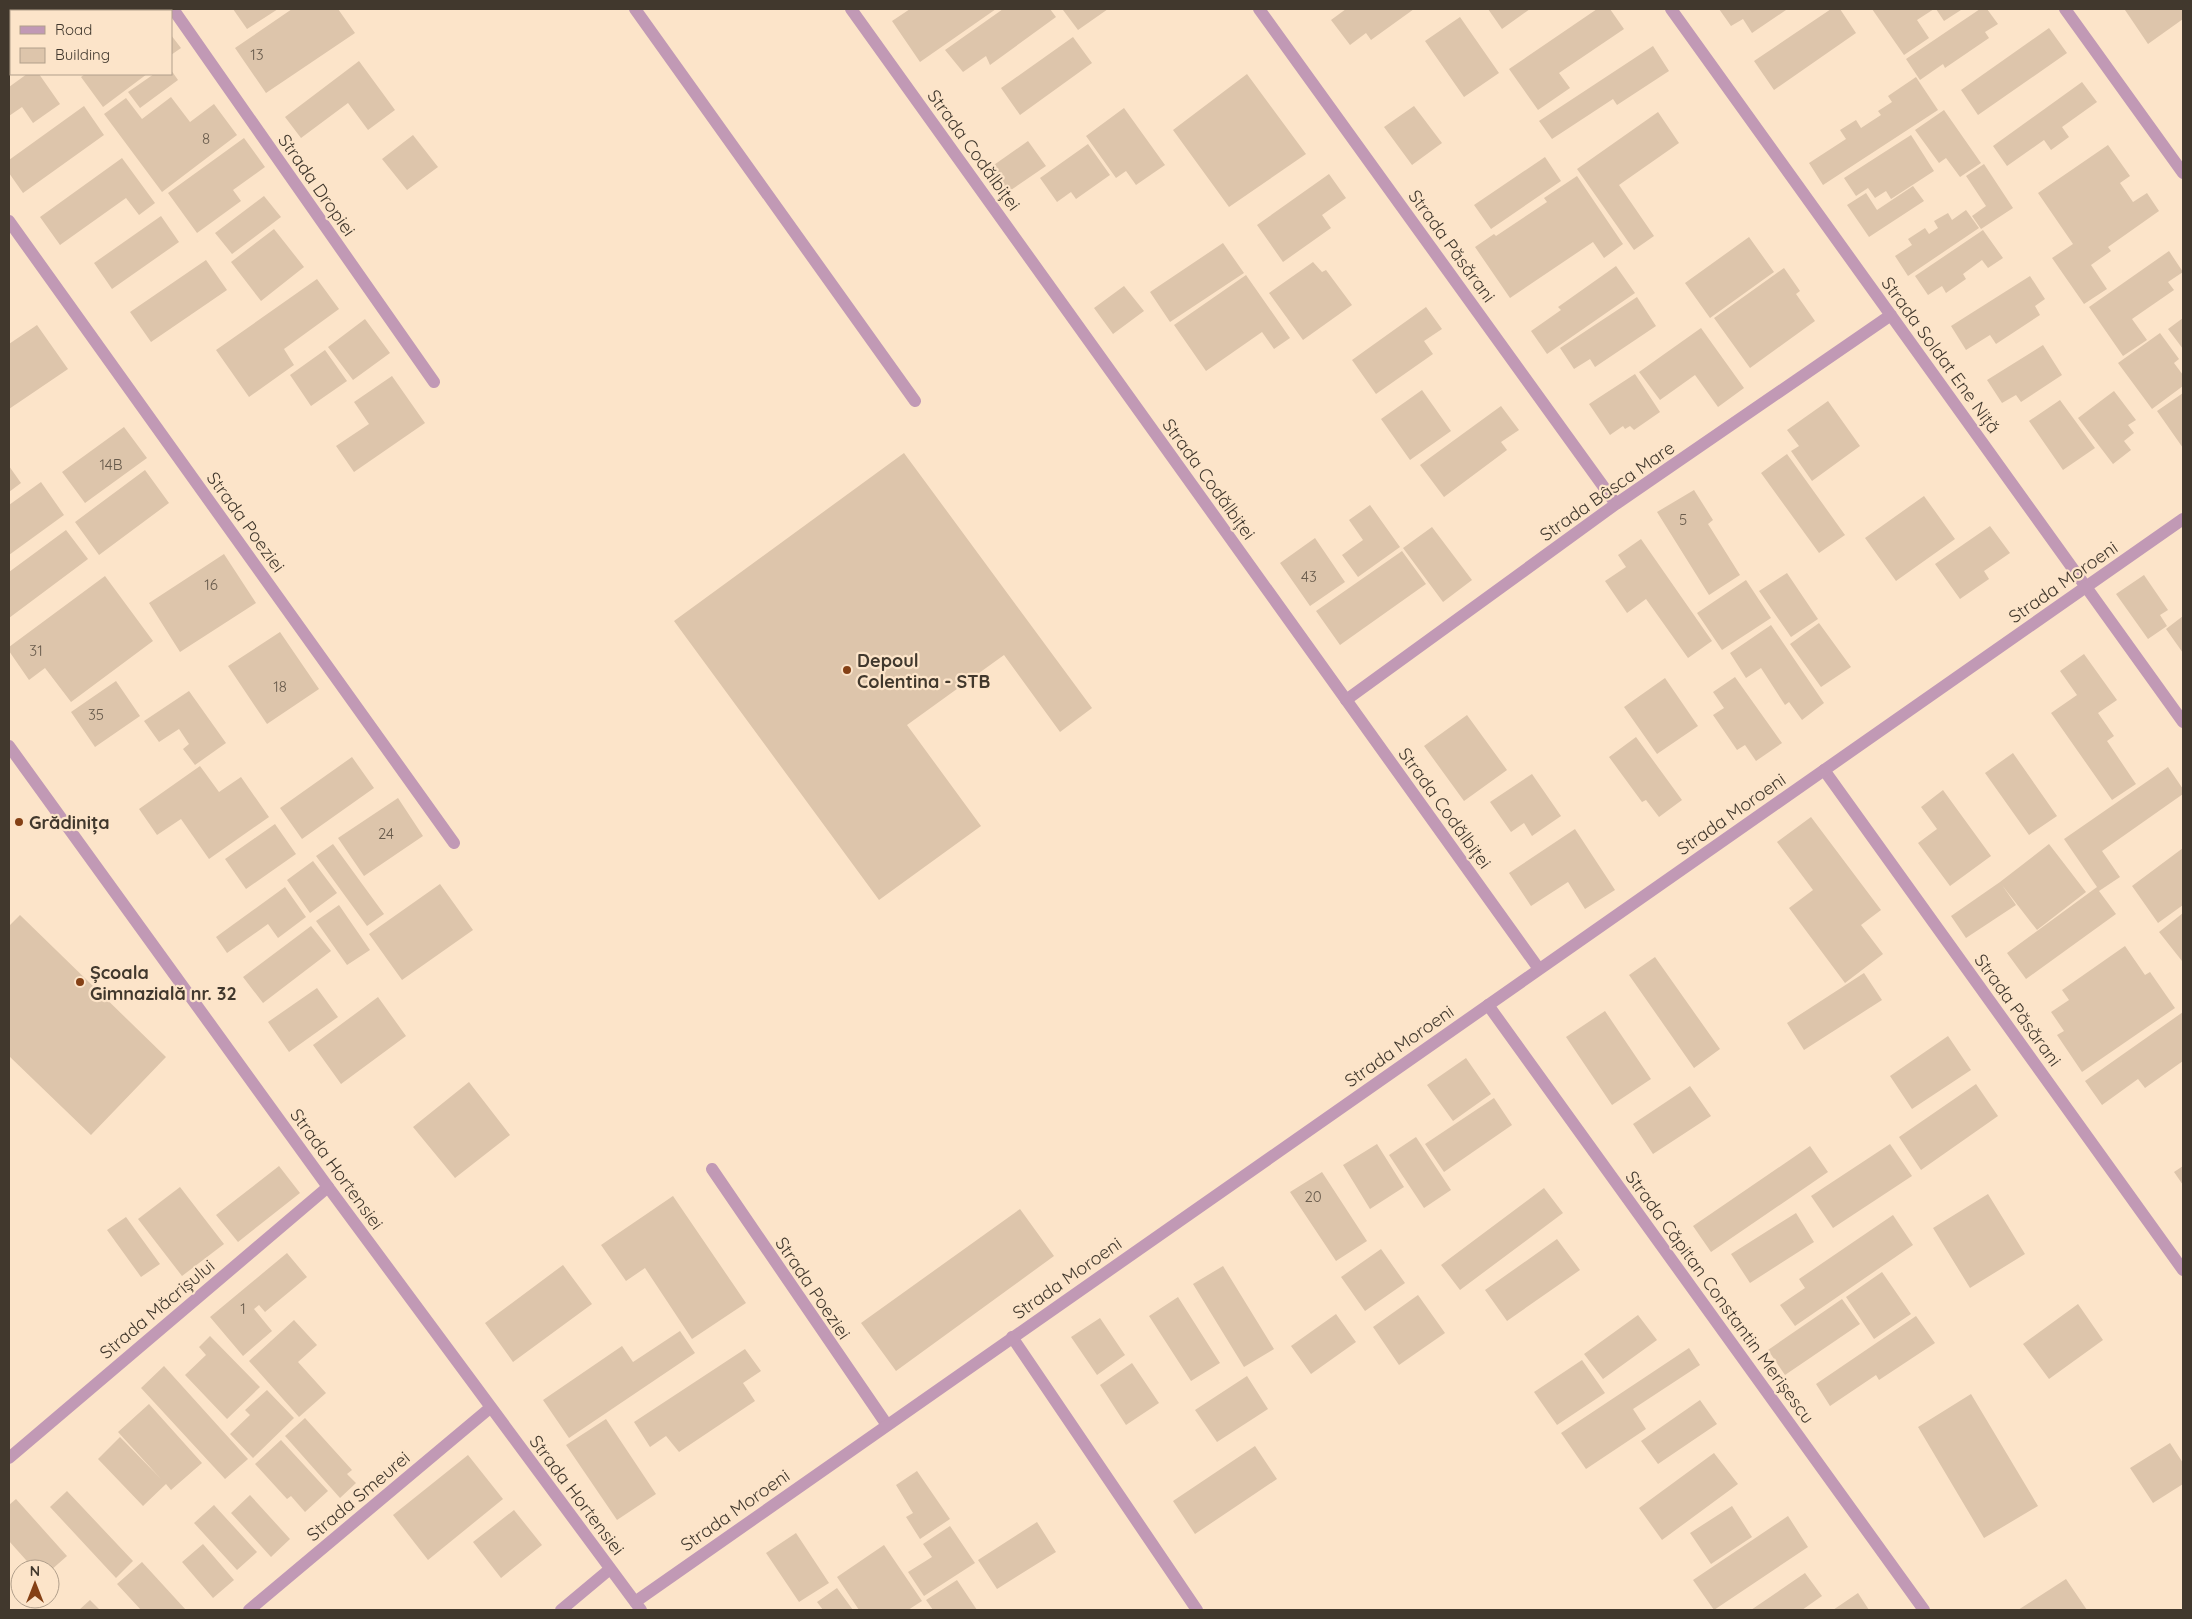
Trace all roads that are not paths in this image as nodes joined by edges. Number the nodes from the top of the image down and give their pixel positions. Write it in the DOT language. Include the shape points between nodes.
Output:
graph roads {
  1 [pos="173,9"];
  2 [pos="635,9"];
  3 [pos="851,9"];
  4 [pos="1259,9"];
  5 [pos="1671,9"];
  6 [pos="2066,9"];
  7 [pos="2183,173"];
  8 [pos="9,221"];
  9 [pos="1891,315"];
  10 [pos="434,382"];
  11 [pos="914,401"];
  12 [pos="1616,504"];
  13 [pos="2183,519"];
  14 [pos="2086,587"];
  15 [pos="1346,700"];
  16 [pos="2183,722"];
  17 [pos="9,746"];
  18 [pos="1824,770"];
  19 [pos="454,843"];
  20 [pos="1539,969"];
  21 [pos="1488,1005"];
  22 [pos="712,1169"];
  23 [pos="328,1187"];
  24 [pos="2183,1270"];
  25 [pos="1012,1337"];
  26 [pos="490,1408"];
  27 [pos="888,1425"];
  28 [pos="9,1458"];
  29 [pos="610,1569"];
  30 [pos="638,1606"];
  31 [pos="249,1610"];
  32 [pos="562,1610"];
  33 [pos="1197,1610"];
  34 [pos="1924,1610"];
  1 -- 10 [label="street, Strada Dropiei"];
  2 -- 11 [label="street"];
  3 -- 15 [label="street, Strada Codălbiței"];
  4 -- 12 [label="street, Strada Păsărani"];
  5 -- 9 [label="street, Strada Soldat Ene Niță"];
  6 -- 7 [label="street"];
  8 -- 19 [label="street, Strada Poeziei"];
  9 -- 12 [label="street, Strada Bâsca Mare"];
  9 -- 14 [label="street, Strada Soldat Ene Niță"];
  12 -- 15 [label="street, Strada Bâsca Mare"];
  13 -- 14 [label="street, Strada Moroeni"];
  14 -- 16 [label="street, Strada Soldat Ene Niță"];
  14 -- 18 [label="street, Strada Moroeni"];
  15 -- 20 [label="street, Strada Codălbiței"];
  17 -- 23 [label="street, Strada Hortensiei"];
  18 -- 20 [label="street, Strada Moroeni"];
  18 -- 24 [label="street, Strada Păsărani"];
  20 -- 21 [label="street, Strada Moroeni"];
  21 -- 25 [label="street, Strada Moroeni"];
  21 -- 34 [label="street, Strada Căpitan Constantin Merișescu"];
  22 -- 27 [label="street, Strada Poeziei"];
  23 -- 26 [label="street, Strada Hortensiei"];
  23 -- 28 [label="street, Strada Măcrișului"];
  25 -- 27 [label="street, Strada Moroeni"];
  25 -- 33 [label="street"];
  26 -- 29 [label="street, Strada Hortensiei"];
  26 -- 31 [label="street, Strada Smeurei"];
  27 -- 30 [label="street, Strada Moroeni"];
  29 -- 30 [label="street, Strada Hortensiei"];
  29 -- 32 [label="street"];
}
